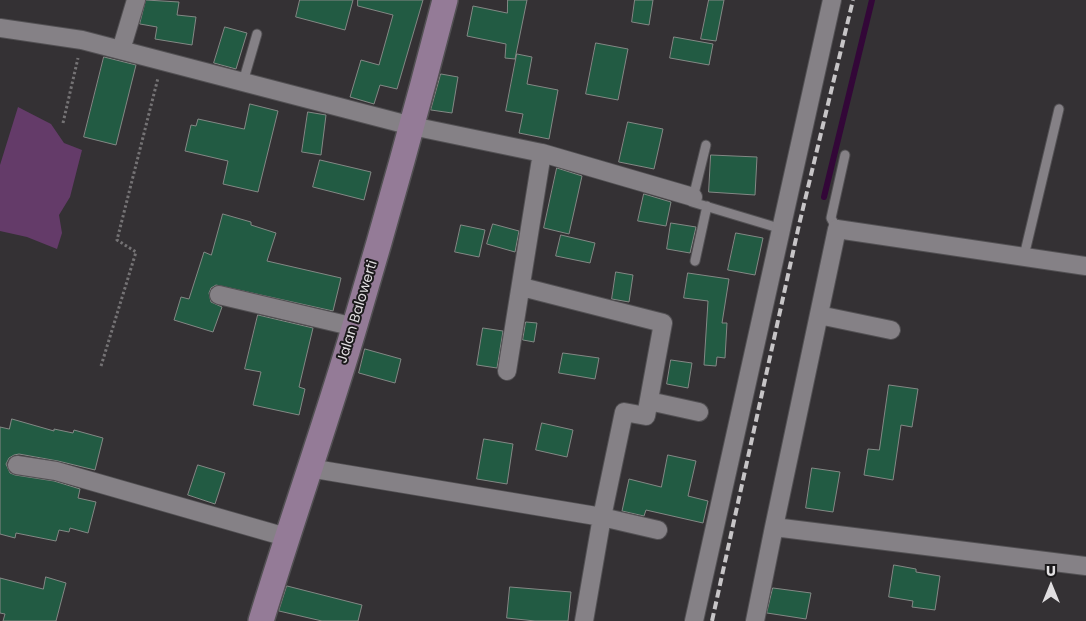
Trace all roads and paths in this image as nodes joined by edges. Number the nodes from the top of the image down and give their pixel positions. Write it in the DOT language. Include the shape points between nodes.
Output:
graph roads {
  1 [pos="136,0"];
  2 [pos="445,0"];
  3 [pos="832,0"];
  4 [pos="0,28"];
  5 [pos="257,34"];
  6 [pos="82,40"];
  7 [pos="121,50"];
  8 [pos="162,61"];
  9 [pos="243,82"];
  10 [pos="1059,109"];
  11 [pos="63,122"];
  12 [pos="412,126"];
  13 [pos="706,145"];
  14 [pos="542,153"];
  15 [pos="845,155"];
  16 [pos="700,201"];
  17 [pos="782,229"];
  18 [pos="837,229"];
  19 [pos="1024,256"];
  20 [pos="695,262"];
  21 [pos="1086,266"];
  22 [pos="522,288"];
  23 [pos="219,295"];
  24 [pos="819,314"];
  25 [pos="354,327"];
  26 [pos="891,330"];
  27 [pos="101,366"];
  28 [pos="507,371"];
  29 [pos="649,401"];
  30 [pos="699,412"];
  31 [pos="17,465"];
  32 [pos="309,468"];
  33 [pos="602,517"];
  34 [pos="774,527"];
  35 [pos="658,530"];
  36 [pos="286,537"];
  37 [pos="1086,566"];
  38 [pos="261,621"];
  39 [pos="584,621"];
  40 [pos="694,621"];
  41 [pos="755,621"];
  1 -- 7 [label="street"];
  2 -- 12 [label="street, Jalan Balowerti"];
  3 -- 17 [label="street"];
  4 -- 6 [label="street"];
  5 -- 9 [label="lane"];
  6 -- 7 [label="street"];
  6 -- 11 [label="path"];
  7 -- 8 [label="street"];
  8 -- 9 [label="street"];
  8 -- 27 [label="path" via="117,240 136,252"];
  9 -- 12 [label="street"];
  10 -- 19 [label="lane"];
  12 -- 14 [label="street"];
  12 -- 25 [label="street, Jalan Balowerti"];
  13 -- 16 [label="lane"];
  14 -- 16 [label="street"];
  14 -- 22 [label="street"];
  15 -- 18 [label="lane" via="831,218"];
  16 -- 17 [label="lane"];
  16 -- 20 [label="lane"];
  17 -- 40 [label="street"];
  18 -- 19 [label="street"];
  18 -- 24 [label="street"];
  19 -- 21 [label="street"];
  22 -- 28 [label="street"];
  22 -- 29 [label="street" via="663,323"];
  23 -- 25 [label="street"];
  24 -- 26 [label="street"];
  24 -- 34 [label="street"];
  25 -- 32 [label="street, Jalan Balowerti"];
  29 -- 30 [label="street"];
  29 -- 33 [label="street" via="646,416 624,412"];
  31 -- 36 [label="street" via="56,471"];
  32 -- 33 [label="street"];
  32 -- 36 [label="street, Jalan Balowerti"];
  33 -- 35 [label="street"];
  33 -- 39 [label="street"];
  34 -- 37 [label="street"];
  34 -- 41 [label="street"];
  36 -- 38 [label="street, Jalan Balowerti"];
}
